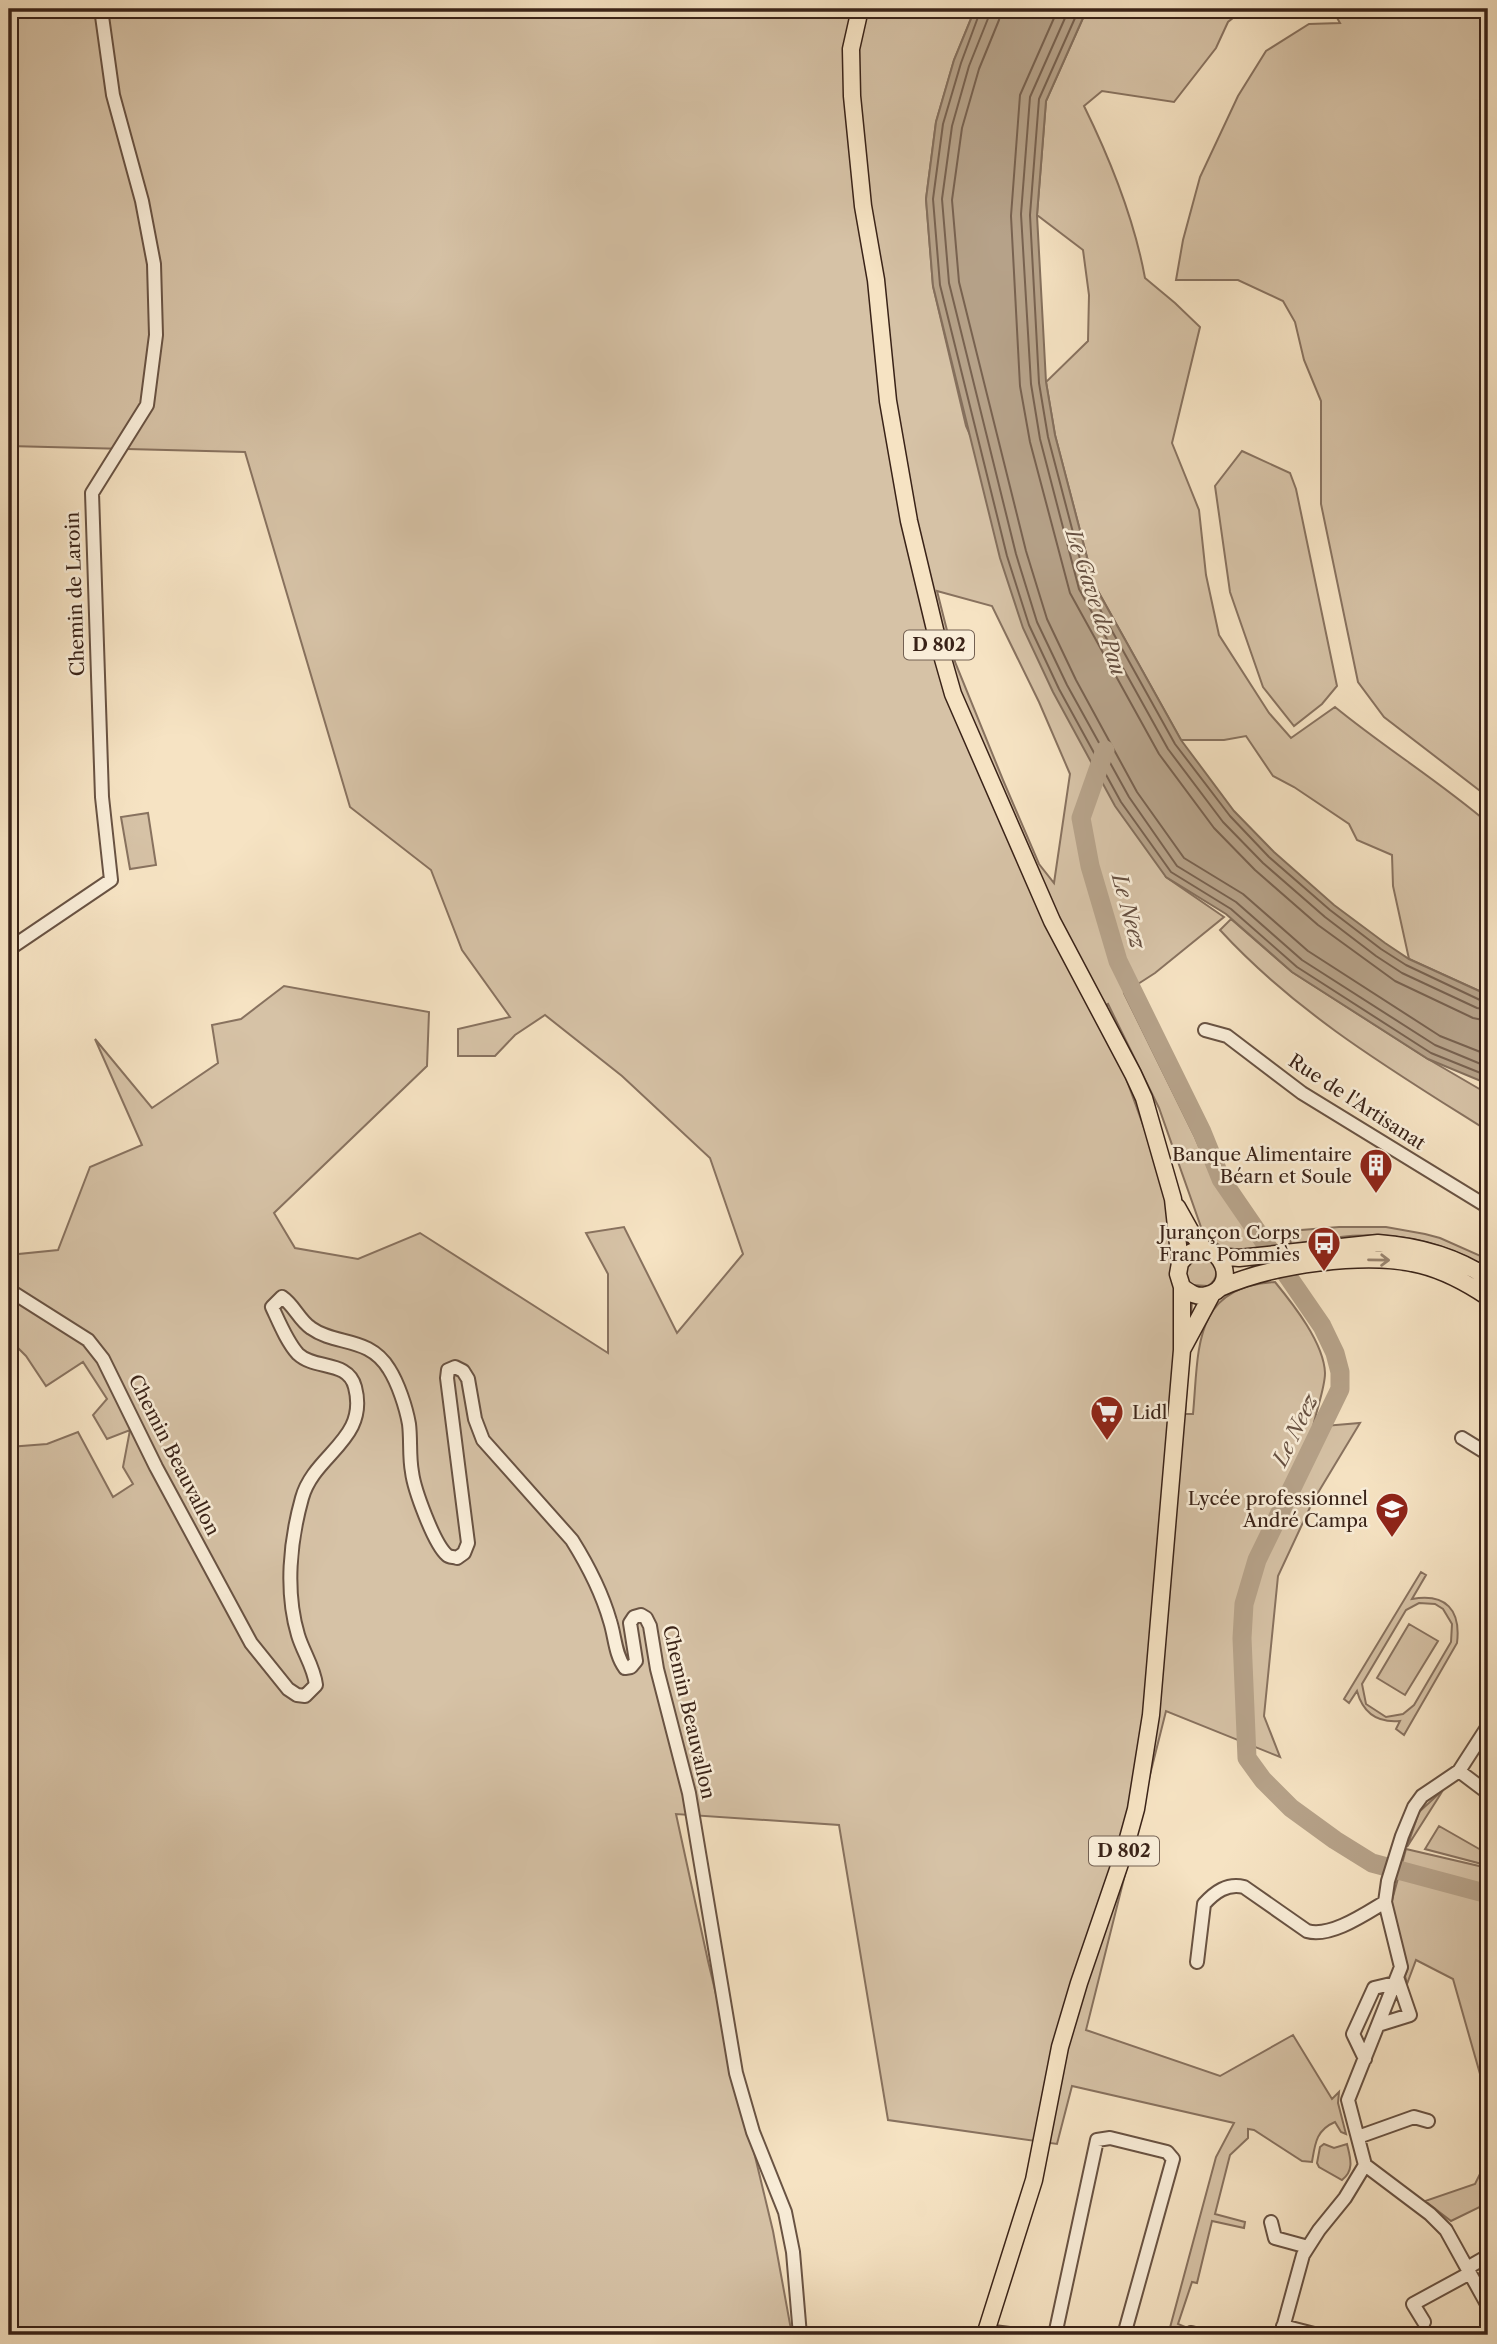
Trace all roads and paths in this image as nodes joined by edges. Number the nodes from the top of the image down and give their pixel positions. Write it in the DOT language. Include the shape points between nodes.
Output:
graph roads {
  1 [pos="101,9"];
  2 [pos="860,9"];
  3 [pos="9,949"];
  4 [pos="1205,1030"];
  5 [pos="1173,1199"];
  6 [pos="1488,1207"];
  7 [pos="1211,1253"];
  8 [pos="1291,1259"];
  9 [pos="1180,1263"];
  10 [pos="1261,1264"];
  11 [pos="1488,1278"];
  12 [pos="1182,1287"];
  13 [pos="9,1290"];
  14 [pos="1216,1291"];
  15 [pos="1488,1297"];
  16 [pos="1182,1350"];
  17 [pos="1462,1438"];
  18 [pos="1488,1454"];
  19 [pos="1488,1726"];
  20 [pos="1459,1771"];
  21 [pos="1488,1793"];
  22 [pos="1385,1902"];
  23 [pos="1196,1962"];
  24 [pos="1396,1980"];
  25 [pos="1378,2025"];
  26 [pos="1365,2059"];
  27 [pos="1429,2121"];
  28 [pos="1358,2137"];
  29 [pos="1365,2165"];
  30 [pos="1270,2222"];
  31 [pos="1308,2247"];
  32 [pos="1488,2256"];
  33 [pos="1468,2270"];
  34 [pos="1488,2306"];
  35 [pos="1424,2322"];
  36 [pos="1282,2331"];
  37 [pos="986,2333"];
  38 [pos="800,2335"];
  39 [pos="1018,2335"];
  40 [pos="1055,2335"];
  41 [pos="1124,2335"];
  42 [pos="1318,2335"];
  1 -- 3 [label="street, Chemin de Laroin" via="113,95 154,264 156,335 147,405 92,493 102,797 111,880"];
  2 -- 5 [label="main road, D 802" via="851,49 863,206 888,401 909,521 937,638 953,694 1042,898 1144,1098"];
  4 -- 6 [label="street, Rue de l'Artisanat" via="1227,1036 1301,1093"];
  5 -- 7 [label="main road, D 802" via="1191,1232"];
  5 -- 9 [label="main road, D 802"];
  7 -- 9 [label="main road" via="1195,1250"];
  7 -- 10 [label="main road"];
  7 -- 14 [label="main road" via="1224,1266 1225,1277"];
  8 -- 10 [label="main road"];
  8 -- 11 [label="main road" via="1378,1243 1404,1245 1442,1255"];
  8 -- 15 [label="main road, one-way" via="1375,1259 1419,1265 1447,1274"];
  9 -- 12 [label="main road"];
  10 -- 14 [label="main road"];
  12 -- 14 [label="main road" via="1202,1296"];
  12 -- 16 [label="main road, D 802"];
  13 -- 38 [label="street, Chemin Beauvallon" via="88,1340 103,1359 251,1643 297,1695 305,1696 316,1685 298,1635 291,1582 294,1534 303,1494 317,1469 354,1426 358,1412 352,1378 339,1368 299,1355 272,1307 282,1297 309,1326 358,1343 379,1356 390,1370 409,1424 412,1473 422,1508 443,1549 457,1558 468,1543 447,1378 455,1367 463,1371 482,1440 584,1559 625,1668 636,1661 630,1623 641,1615 649,1626 689,1793 736,2073 753,2132 785,2212"];
  14 -- 16 [label="main road, D 802"];
  16 -- 37 [label="main road, D 802" via="1151,1715 1136,1809 1060,2047 1034,2180"];
  17 -- 18 [label="street"];
  19 -- 20 [label="street"];
  20 -- 21 [label="street"];
  20 -- 22 [label="street" via="1422,1796 1414,1807"];
  22 -- 23 [label="street" via="1329,1932 1315,1934 1234,1885 1204,1904"];
  22 -- 24 [label="street" via="1401,1967"];
  24 -- 25 [label="street"];
  24 -- 25 [label="street" via="1410,2015"];
  24 -- 26 [label="street" via="1374,1988 1353,2034"];
  25 -- 26 [label="street"];
  26 -- 28 [label="street" via="1348,2100"];
  27 -- 28 [label="street" via="1414,2117"];
  28 -- 29 [label="street"];
  29 -- 31 [label="street"];
  29 -- 33 [label="street" via="1446,2230"];
  30 -- 31 [label="street" via="1275,2238"];
  31 -- 36 [label="street"];
  32 -- 33 [label="street"];
  33 -- 34 [label="street"];
  33 -- 35 [label="street" via="1413,2304"];
  36 -- 42 [label="street"];
  37 -- 39 [label="street"];
  40 -- 41 [label="street" via="1097,2140 1110,2138 1167,2152 1173,2159"];
}
